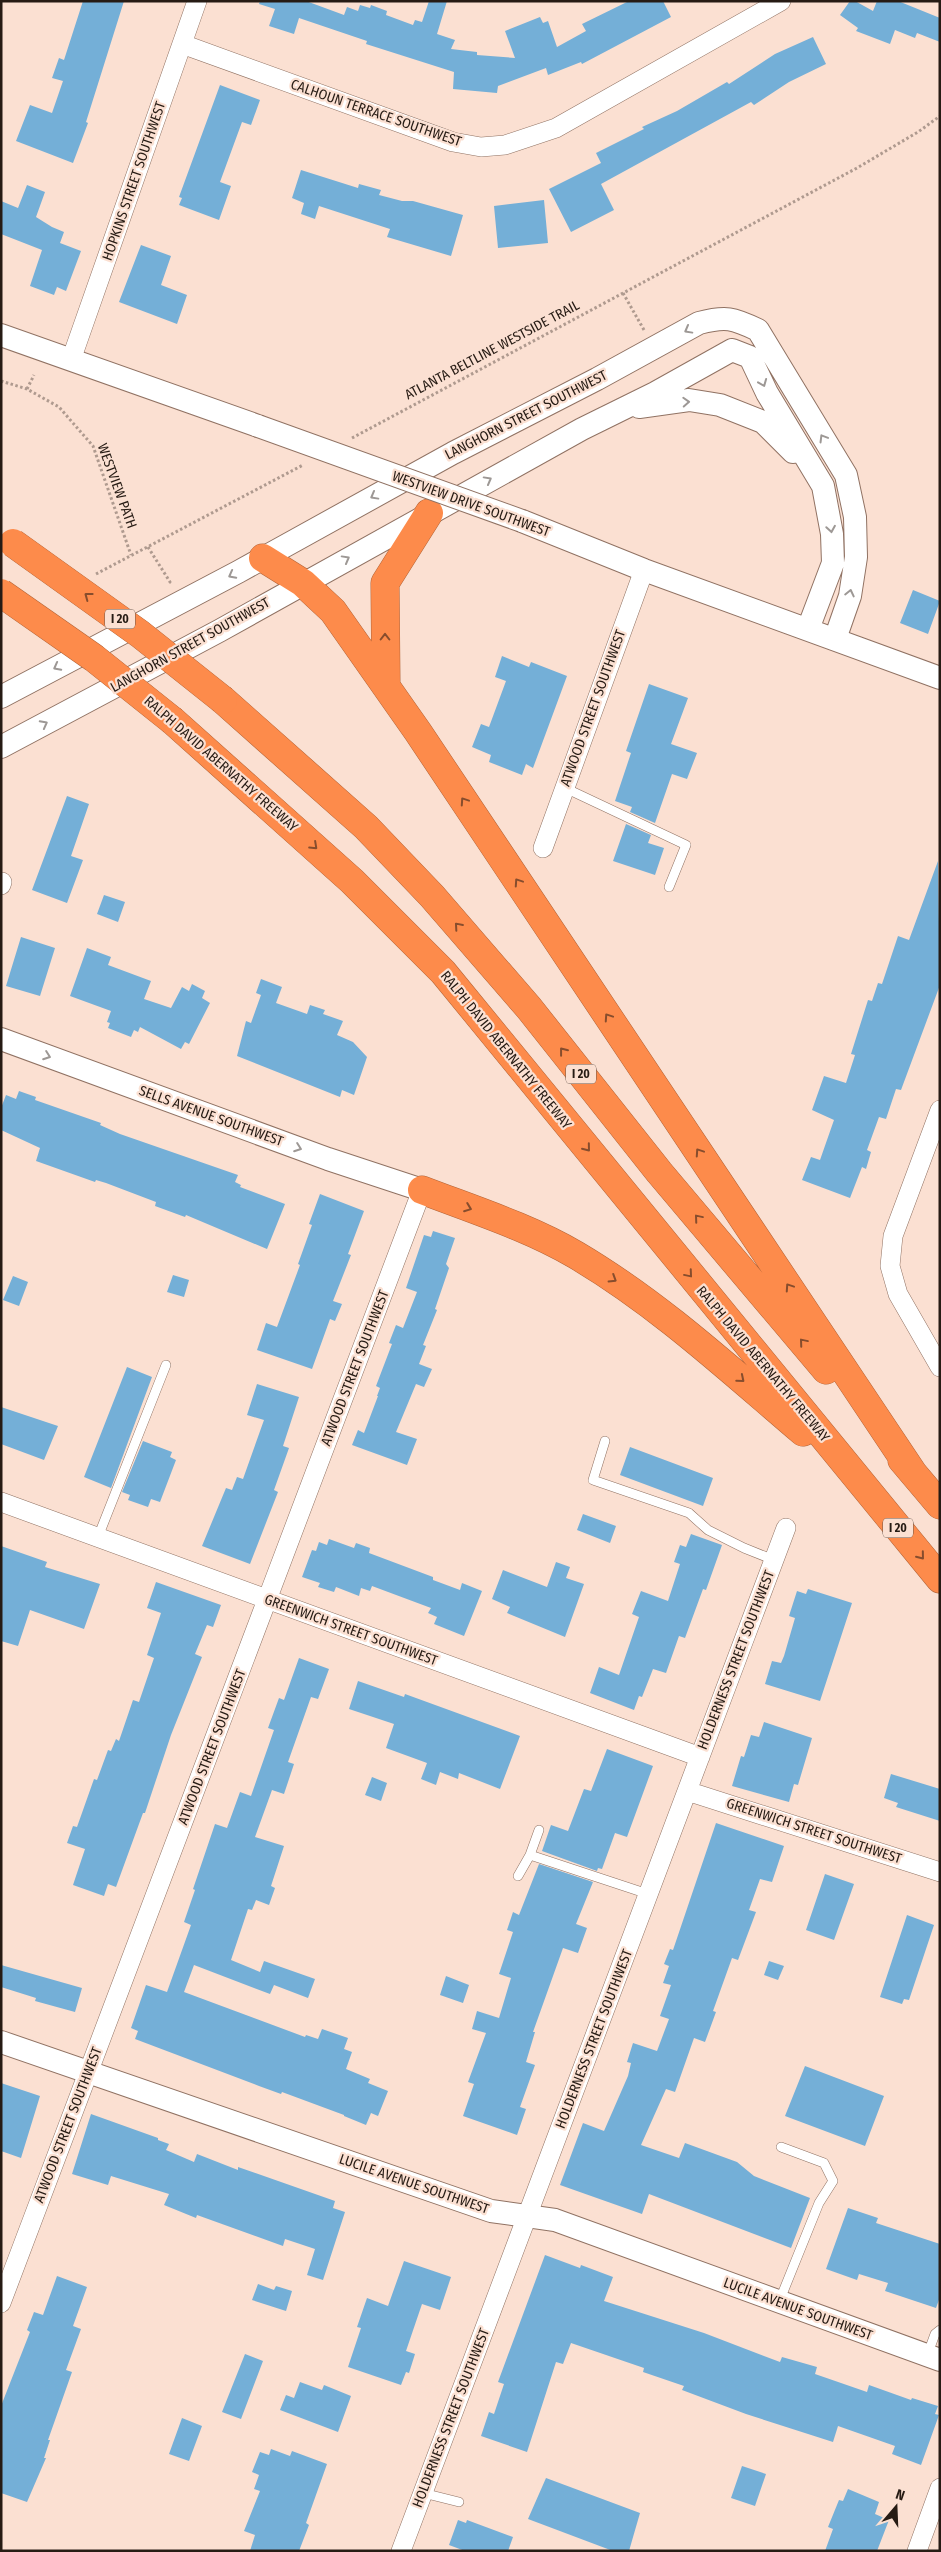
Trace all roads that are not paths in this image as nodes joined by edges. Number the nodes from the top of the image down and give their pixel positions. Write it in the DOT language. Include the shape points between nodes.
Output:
graph roads {
  1 [pos="197,1"];
  2 [pos="781,1"];
  3 [pos="182,44"];
  4 [pos="734,318"];
  5 [pos="1,334"];
  6 [pos="732,350"];
  7 [pos="71,360"];
  8 [pos="621,410"];
  9 [pos="812,468"];
  10 [pos="429,513"];
  11 [pos="7,539"];
  12 [pos="263,558"];
  13 [pos="644,570"];
  14 [pos="303,583"];
  15 [pos="1,593"];
  16 [pos="808,629"];
  17 [pos="835,639"];
  18 [pos="940,678"];
  19 [pos="386,686"];
  20 [pos="1,697"];
  21 [pos="1,747"];
  22 [pos="565,788"];
  23 [pos="543,848"];
  24 [pos="670,887"];
  25 [pos="1,1039"];
  26 [pos="940,1110"];
  27 [pos="422,1190"];
  28 [pos="166,1365"];
  29 [pos="940,1367"];
  30 [pos="604,1441"];
  31 [pos="914,1473"];
  32 [pos="857,1478"];
  33 [pos="1,1502"];
  34 [pos="940,1505"];
  35 [pos="786,1528"];
  36 [pos="98,1537"];
  37 [pos="774,1560"];
  38 [pos="940,1579"];
  39 [pos="267,1599"];
  40 [pos="700,1758"];
  41 [pos="687,1791"];
  42 [pos="539,1830"];
  43 [pos="530,1855"];
  44 [pos="940,1872"];
  45 [pos="518,1876"];
  46 [pos="648,1894"];
  47 [pos="1,2042"];
  48 [pos="88,2072"];
  49 [pos="781,2147"];
  50 [pos="527,2215"];
  51 [pos="779,2302"];
  52 [pos="1,2303"];
  53 [pos="940,2330"];
  54 [pos="933,2358"];
  55 [pos="940,2488"];
  56 [pos="423,2493"];
  57 [pos="459,2502"];
  58 [pos="401,2551"];
  59 [pos="917,2551"];
  1 -- 3 [label="street, HOPKINS STREET SOUTHWEST"];
  2 -- 3 [label="street, CALHOUN TERRACE SOUTHWEST" via="556,128 505,145 481,147 453,142"];
  3 -- 7 [label="street, HOPKINS STREET SOUTHWEST"];
  4 -- 6 [label="street"];
  4 -- 12 [label="street, LANGHORN STREET SOUTHWEST, one-way" via="699,323"];
  17 -- 4 [label="street, one-way" via="850,596 856,557 855,517 846,476 758,330"];
  5 -- 7 [label="street, WESTVIEW DRIVE SOUTHWEST"];
  6 -- 8 [label="street, LANGHORN STREET SOUTHWEST"];
  6 -- 9 [label="street, one-way" via="750,357 767,393"];
  7 -- 13 [label="street, WESTVIEW DRIVE SOUTHWEST, bridge" via="522,521"];
  8 -- 9 [label="street, one-way" via="689,400 720,405 763,422"];
  10 -- 8 [label="street, LANGHORN STREET SOUTHWEST, one-way"];
  9 -- 16 [label="street, one-way" via="823,486 832,534 833,563"];
  14 -- 10 [label="street, LANGHORN STREET SOUTHWEST, one-way"];
  19 -- 10 [label="highway, one-way" via="385,583"];
  31 -- 11 [label="highway, I 20, one-way, bridge" via="666,1180 529,1008 432,896 366,827 224,700 140,634"];
  12 -- 14 [label="highway"];
  12 -- 20 [label="street, LANGHORN STREET SOUTHWEST, one-way"];
  13 -- 16 [label="street, WESTVIEW DRIVE SOUTHWEST"];
  13 -- 22 [label="street, ATWOOD STREET SOUTHWEST"];
  14 -- 19 [label="highway" via="332,610"];
  21 -- 14 [label="street, LANGHORN STREET SOUTHWEST, one-way"];
  15 -- 32 [label="highway, RALPH DAVID ABERNATHY FREEWAY / I 20, one-way, bridge" via="94,658 173,721 352,881 443,972"];
  16 -- 17 [label="street, WESTVIEW DRIVE SOUTHWEST"];
  17 -- 18 [label="street, WESTVIEW DRIVE SOUTHWEST"];
  31 -- 19 [label="highway, one-way"];
  22 -- 23 [label="street, ATWOOD STREET SOUTHWEST"];
  22 -- 24 [label="lane" via="686,844"];
  25 -- 27 [label="street, SELLS AVENUE SOUTHWEST, one-way" via="328,1160"];
  26 -- 29 [label="street" via="893,1236 890,1266 898,1294"];
  27 -- 32 [label="highway, one-way" via="527,1230 620,1284 678,1327"];
  27 -- 39 [label="street, ATWOOD STREET SOUTHWEST"];
  28 -- 36 [label="lane"];
  30 -- 37 [label="lane" via="593,1480 689,1512 708,1530"];
  31 -- 34 [label="highway, I 20"];
  32 -- 38 [label="highway, RALPH DAVID ABERNATHY FREEWAY / I 20, one-way"];
  33 -- 36 [label="street, GREENWICH STREET SOUTHWEST"];
  35 -- 37 [label="street, HOLDERNESS STREET SOUTHWEST"];
  36 -- 39 [label="street, GREENWICH STREET SOUTHWEST"];
  37 -- 40 [label="street, HOLDERNESS STREET SOUTHWEST"];
  39 -- 40 [label="street, GREENWICH STREET SOUTHWEST"];
  39 -- 48 [label="street, ATWOOD STREET SOUTHWEST"];
  40 -- 41 [label="street, HOLDERNESS STREET SOUTHWEST"];
  41 -- 44 [label="street, GREENWICH STREET SOUTHWEST"];
  41 -- 46 [label="street, HOLDERNESS STREET SOUTHWEST"];
  42 -- 43 [label="lane"];
  43 -- 45 [label="lane"];
  43 -- 46 [label="lane"];
  46 -- 50 [label="street, HOLDERNESS STREET SOUTHWEST"];
  47 -- 48 [label="street, LUCILE AVENUE SOUTHWEST"];
  48 -- 50 [label="street, LUCILE AVENUE SOUTHWEST" via="491,2211"];
  48 -- 52 [label="street, ATWOOD STREET SOUTHWEST"];
  49 -- 51 [label="lane" via="824,2163 832,2181 818,2203"];
  50 -- 51 [label="street, LUCILE AVENUE SOUTHWEST" via="555,2220"];
  50 -- 56 [label="street, HOLDERNESS STREET SOUTHWEST"];
  51 -- 54 [label="street, LUCILE AVENUE SOUTHWEST"];
  53 -- 54 [label="lane" via="935,2334"];
  55 -- 59 [label="street"];
  56 -- 57 [label="lane"];
  56 -- 58 [label="street, HOLDERNESS STREET SOUTHWEST"];
}
